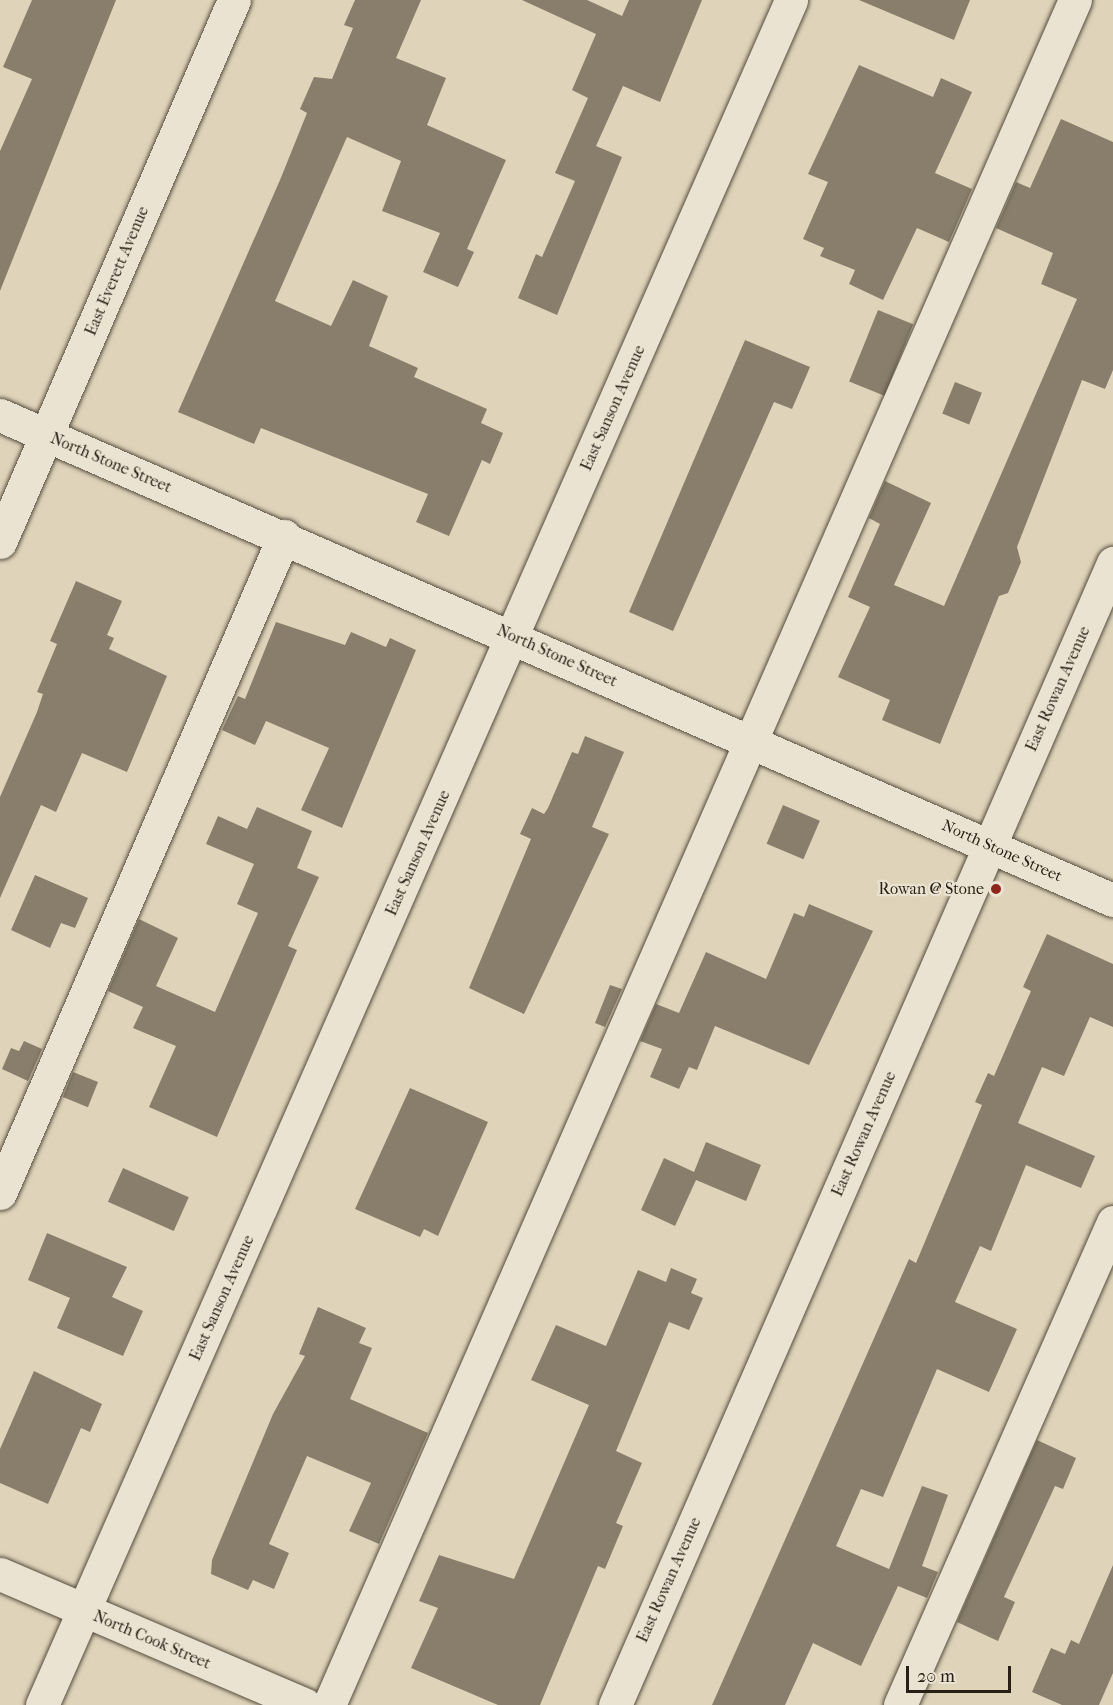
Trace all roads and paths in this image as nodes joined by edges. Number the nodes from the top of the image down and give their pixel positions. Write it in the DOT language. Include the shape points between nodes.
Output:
graph roads {
  1 [pos="234,0"];
  2 [pos="791,0"];
  3 [pos="1075,0"];
  4 [pos="0,415"];
  5 [pos="47,435"];
  6 [pos="284,536"];
  7 [pos="0,542"];
  8 [pos="1113,563"];
  9 [pos="513,637"];
  10 [pos="750,740"];
  11 [pos="990,845"];
  12 [pos="1113,900"];
  13 [pos="0,1193"];
  14 [pos="1113,1222"];
  15 [pos="0,1574"];
  16 [pos="84,1611"];
  17 [pos="42,1705"];
  18 [pos="305,1705"];
  19 [pos="329,1705"];
  20 [pos="615,1705"];
  21 [pos="900,1705"];
  1 -- 5 [label="street, East Everett Avenue"];
  2 -- 9 [label="street, East Sanson Avenue"];
  3 -- 10 [label="street"];
  4 -- 5 [label="street, North Stone Street"];
  5 -- 6 [label="street, North Stone Street"];
  5 -- 7 [label="street, East Everett Avenue"];
  6 -- 9 [label="street, North Stone Street"];
  6 -- 13 [label="street"];
  8 -- 11 [label="street, East Rowan Avenue"];
  9 -- 10 [label="street, North Stone Street"];
  9 -- 16 [label="street, East Sanson Avenue"];
  10 -- 11 [label="street, North Stone Street"];
  10 -- 19 [label="street"];
  11 -- 12 [label="street, North Stone Street"];
  11 -- 20 [label="street, East Rowan Avenue"];
  14 -- 21 [label="street"];
  15 -- 16 [label="street, North Cook Street"];
  16 -- 17 [label="street, East Sanson Avenue"];
  16 -- 18 [label="street, North Cook Street"];
}
